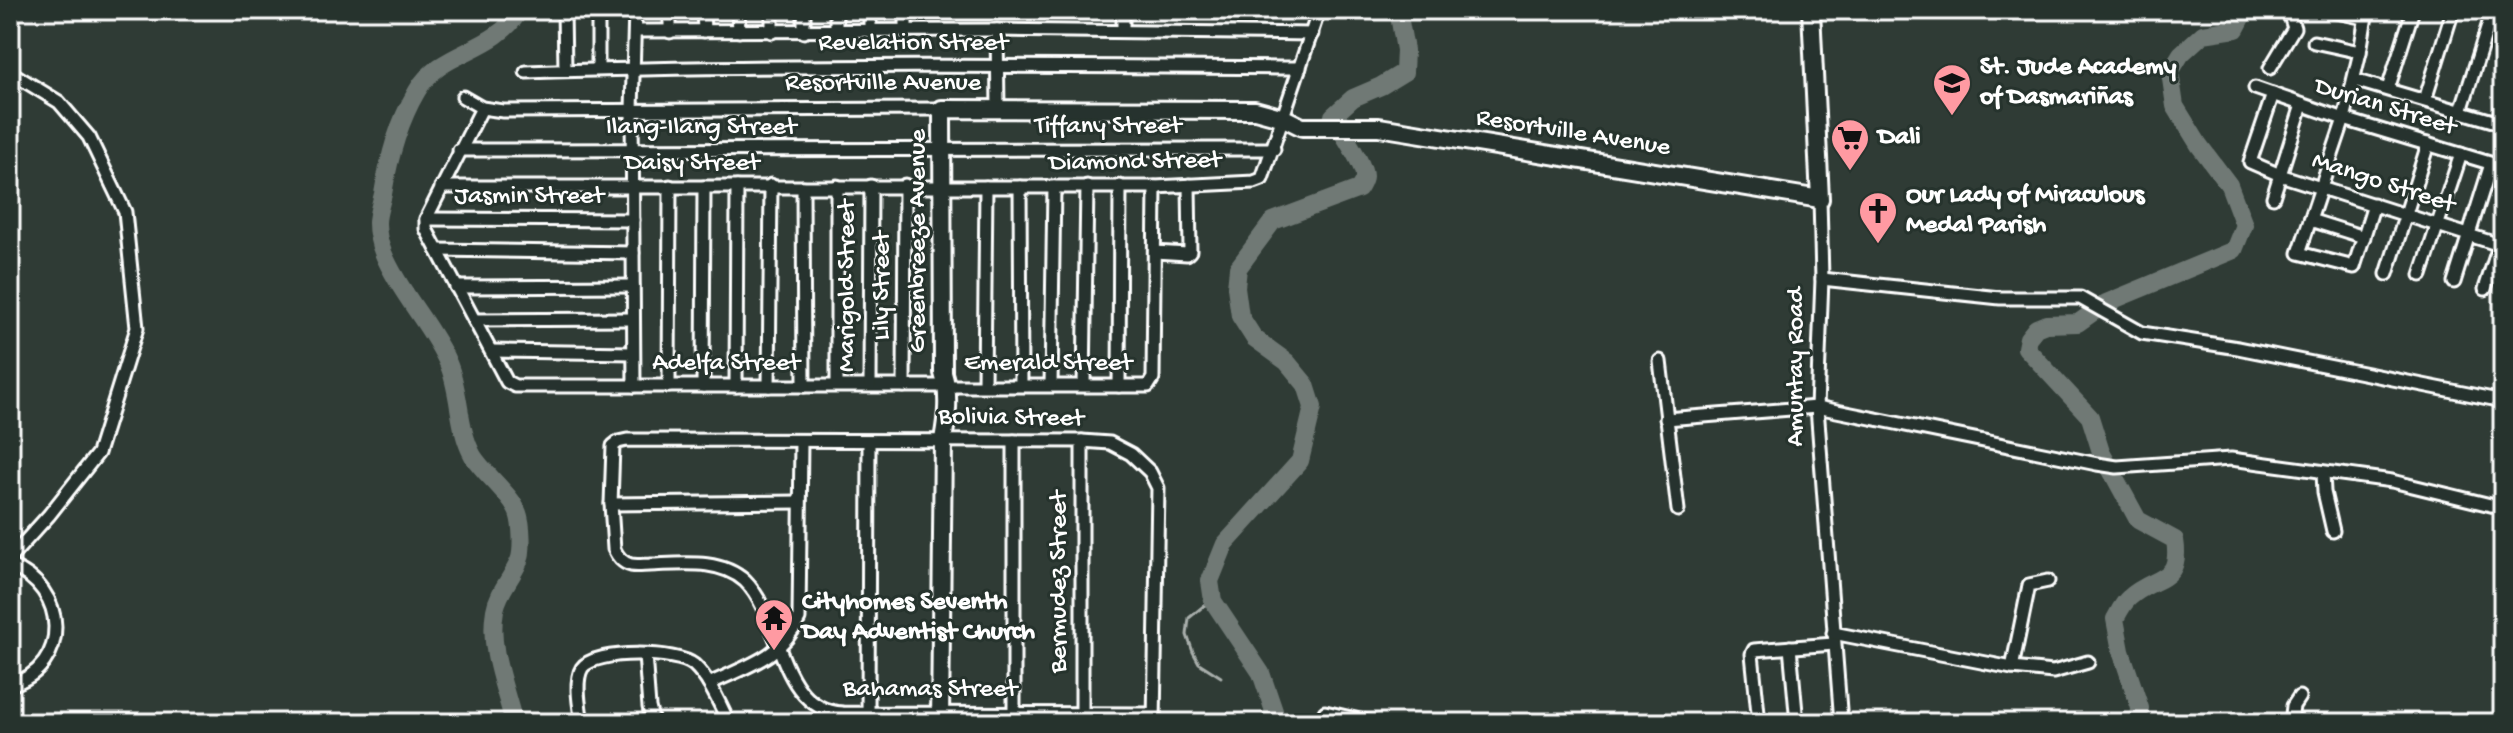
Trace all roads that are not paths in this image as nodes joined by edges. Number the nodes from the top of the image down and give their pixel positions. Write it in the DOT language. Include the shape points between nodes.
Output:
graph roads {
  1 [pos="564,10"];
  2 [pos="598,10"];
  3 [pos="635,10"];
  4 [pos="670,10"];
  5 [pos="703,10"];
  6 [pos="738,10"];
  7 [pos="772,10"];
  8 [pos="804,10"];
  9 [pos="836,10"];
  10 [pos="870,10"];
  11 [pos="906,10"];
  12 [pos="1123,10"];
  13 [pos="1319,10"];
  14 [pos="1811,10"];
  15 [pos="2288,10"];
  16 [pos="2327,10"];
  17 [pos="2413,10"];
  18 [pos="2453,10"];
  19 [pos="2493,10"];
  20 [pos="2366,14"];
  21 [pos="906,30"];
  22 [pos="997,30"];
  23 [pos="635,31"];
  24 [pos="704,31"];
  25 [pos="739,31"];
  26 [pos="870,31"];
  27 [pos="1123,31"];
  28 [pos="670,32"];
  29 [pos="772,32"];
  30 [pos="804,32"];
  31 [pos="836,32"];
  32 [pos="1312,34"];
  33 [pos="2314,42"];
  34 [pos="2360,52"];
  35 [pos="997,65"];
  36 [pos="634,68"];
  37 [pos="1300,68"];
  38 [pos="2270,68"];
  39 [pos="598,69"];
  40 [pos="565,70"];
  41 [pos="10,72"];
  42 [pos="526,72"];
  43 [pos="2354,80"];
  44 [pos="2255,88"];
  45 [pos="2388,89"];
  46 [pos="2273,94"];
  47 [pos="463,97"];
  48 [pos="2425,100"];
  49 [pos="2503,104"];
  50 [pos="2302,105"];
  51 [pos="482,108"];
  52 [pos="998,108"];
  53 [pos="632,109"];
  54 [pos="942,109"];
  55 [pos="2461,111"];
  56 [pos="1284,118"];
  57 [pos="2344,119"];
  58 [pos="2500,123"];
  59 [pos="2428,144"];
  60 [pos="943,149"];
  61 [pos="1274,149"];
  62 [pos="459,150"];
  63 [pos="633,150"];
  64 [pos="2461,154"];
  65 [pos="2497,166"];
  66 [pos="2280,175"];
  67 [pos="771,185"];
  68 [pos="905,185"];
  69 [pos="1189,185"];
  70 [pos="670,186"];
  71 [pos="837,186"];
  72 [pos="871,186"];
  73 [pos="944,186"];
  74 [pos="1087,186"];
  75 [pos="1120,186"];
  76 [pos="441,187"];
  77 [pos="632,187"];
  78 [pos="704,187"];
  79 [pos="737,187"];
  80 [pos="803,187"];
  81 [pos="986,187"];
  82 [pos="1020,187"];
  83 [pos="1054,187"];
  84 [pos="1155,187"];
  85 [pos="2321,188"];
  86 [pos="2273,197"];
  87 [pos="1820,199"];
  88 [pos="2374,204"];
  89 [pos="2406,214"];
  90 [pos="426,219"];
  91 [pos="633,220"];
  92 [pos="2310,220"];
  93 [pos="2436,224"];
  94 [pos="2468,234"];
  95 [pos="2364,237"];
  96 [pos="2502,241"];
  97 [pos="437,250"];
  98 [pos="1155,252"];
  99 [pos="633,253"];
  100 [pos="2387,274"];
  101 [pos="2421,275"];
  102 [pos="1822,279"];
  103 [pos="2454,282"];
  104 [pos="633,286"];
  105 [pos="456,287"];
  106 [pos="2485,289"];
  107 [pos="633,319"];
  108 [pos="474,320"];
  109 [pos="492,351"];
  110 [pos="633,353"];
  111 [pos="1660,361"];
  112 [pos="943,382"];
  113 [pos="837,385"];
  114 [pos="870,385"];
  115 [pos="984,385"];
  116 [pos="1021,385"];
  117 [pos="1051,385"];
  118 [pos="1084,385"];
  119 [pos="634,386"];
  120 [pos="669,386"];
  121 [pos="703,386"];
  122 [pos="736,386"];
  123 [pos="769,386"];
  124 [pos="804,386"];
  125 [pos="904,386"];
  126 [pos="1119,386"];
  127 [pos="2503,401"];
  128 [pos="1817,407"];
  129 [pos="1666,419"];
  130 [pos="943,440"];
  131 [pos="801,441"];
  132 [pos="1014,441"];
  133 [pos="1082,441"];
  134 [pos="618,442"];
  135 [pos="869,442"];
  136 [pos="2323,473"];
  137 [pos="799,502"];
  138 [pos="611,504"];
  139 [pos="2503,508"];
  140 [pos="1678,510"];
  141 [pos="2333,531"];
  142 [pos="10,558"];
  143 [pos="10,566"];
  144 [pos="2048,581"];
  145 [pos="1833,638"];
  146 [pos="1790,647"];
  147 [pos="780,649"];
  148 [pos="645,655"];
  149 [pos="2088,662"];
  150 [pos="2012,668"];
  151 [pos="709,684"];
  152 [pos="10,685"];
  153 [pos="2299,697"];
  154 [pos="1325,712"];
  155 [pos="868,717"];
  156 [pos="940,717"];
  157 [pos="1014,717"];
  158 [pos="1082,718"];
  159 [pos="1154,718"];
  160 [pos="582,723"];
  161 [pos="653,723"];
  162 [pos="729,723"];
  163 [pos="1370,723"];
  164 [pos="1759,723"];
  165 [pos="1797,723"];
  166 [pos="1841,723"];
  167 [pos="2291,723"];
  1 -- 40 [label="street"];
  2 -- 39 [label="street"];
  3 -- 23 [label="street"];
  4 -- 28 [label="street"];
  5 -- 24 [label="street"];
  6 -- 25 [label="street"];
  7 -- 29 [label="street"];
  8 -- 30 [label="street"];
  9 -- 31 [label="street"];
  10 -- 26 [label="street"];
  11 -- 21 [label="street"];
  12 -- 27 [label="street"];
  13 -- 32 [label="street, Diamond Street"];
  14 -- 87 [label="street, Amuntay Road"];
  15 -- 38 [label="street" via="2294,28"];
  16 -- 20 [label="street"];
  17 -- 45 [label="street"];
  18 -- 48 [label="street"];
  19 -- 55 [label="street"];
  20 -- 34 [label="street"];
  21 -- 22 [label="street"];
  21 -- 26 [label="street"];
  22 -- 27 [label="street"];
  22 -- 35 [label="street"];
  23 -- 28 [label="street"];
  23 -- 36 [label="street"];
  24 -- 25 [label="street"];
  24 -- 28 [label="street"];
  25 -- 29 [label="street"];
  26 -- 31 [label="street"];
  27 -- 32 [label="street"];
  29 -- 30 [label="street"];
  30 -- 31 [label="street"];
  32 -- 37 [label="street, Diamond Street"];
  33 -- 34 [label="street"];
  34 -- 43 [label="street"];
  35 -- 36 [label="street, Revelation Street"];
  35 -- 37 [label="street, Revelation Street"];
  35 -- 52 [label="street"];
  36 -- 39 [label="street, Revelation Street"];
  36 -- 53 [label="street"];
  37 -- 56 [label="street, Diamond Street"];
  39 -- 40 [label="street, Revelation Street"];
  40 -- 42 [label="street, Revelation Street"];
  41 -- 142 [label="street" via="59,102 89,137 125,212 137,328 98,453"];
  43 -- 45 [label="street"];
  43 -- 57 [label="street"];
  44 -- 46 [label="street, Durian Street"];
  45 -- 48 [label="street"];
  46 -- 50 [label="street, Durian Street"];
  46 -- 66 [label="street, Mango Street" via="2250,162"];
  47 -- 51 [label="street"];
  48 -- 55 [label="street"];
  49 -- 58 [label="street"];
  50 -- 57 [label="street, Durian Street"];
  50 -- 66 [label="street"];
  51 -- 53 [label="street, Resortville Avenue"];
  51 -- 62 [label="street"];
  52 -- 54 [label="street, Resortville Avenue"];
  52 -- 56 [label="street, Resortville Avenue" via="1243,109"];
  53 -- 54 [label="street, Resortville Avenue"];
  53 -- 63 [label="street"];
  54 -- 60 [label="street, Greenbreeze Avenue"];
  55 -- 58 [label="street"];
  56 -- 61 [label="street, Diamond Street"];
  56 -- 87 [label="street, Resortville Avenue" via="1317,126 1379,127"];
  57 -- 59 [label="street, Durian Street"];
  57 -- 85 [label="street"];
  59 -- 64 [label="street, Durian Street"];
  59 -- 89 [label="street"];
  60 -- 61 [label="street, Tiffany Street"];
  60 -- 63 [label="street, Ilang-Ilang Street"];
  60 -- 73 [label="street, Greenbreeze Avenue"];
  61 -- 69 [label="street, Diamond Street" via="1259,181"];
  62 -- 63 [label="street, Ilang-Ilang Street"];
  62 -- 76 [label="street"];
  63 -- 77 [label="street"];
  64 -- 65 [label="street, Durian Street"];
  64 -- 93 [label="street"];
  65 -- 94 [label="street"];
  66 -- 85 [label="street, Mango Street"];
  66 -- 86 [label="street"];
  67 -- 79 [label="street, Daisy Street"];
  67 -- 80 [label="street, Daisy Street"];
  67 -- 123 [label="street"];
  68 -- 72 [label="street, Daisy Street"];
  68 -- 73 [label="street, Daisy Street"];
  68 -- 125 [label="street, Lily Street"];
  69 -- 84 [label="street, Diamond Street"];
  69 -- 98 [label="street" via="1190,251"];
  70 -- 77 [label="street, Daisy Street"];
  70 -- 78 [label="street, Daisy Street"];
  70 -- 120 [label="street"];
  71 -- 72 [label="street, Daisy Street"];
  71 -- 80 [label="street, Daisy Street"];
  71 -- 113 [label="street"];
  72 -- 114 [label="street, Marigold Street"];
  73 -- 81 [label="street, Diamond Street"];
  73 -- 112 [label="street, Greenbreeze Avenue"];
  74 -- 75 [label="street, Diamond Street"];
  74 -- 83 [label="street, Diamond Street"];
  74 -- 118 [label="street"];
  75 -- 84 [label="street, Diamond Street"];
  75 -- 126 [label="street"];
  76 -- 77 [label="street, Daisy Street"];
  76 -- 90 [label="street"];
  77 -- 91 [label="street"];
  78 -- 79 [label="street, Daisy Street"];
  78 -- 121 [label="street"];
  79 -- 122 [label="street"];
  80 -- 124 [label="street"];
  81 -- 82 [label="street, Diamond Street"];
  81 -- 115 [label="street"];
  82 -- 83 [label="street, Diamond Street"];
  82 -- 116 [label="street"];
  83 -- 117 [label="street"];
  84 -- 98 [label="street"];
  85 -- 88 [label="street, Mango Street"];
  85 -- 92 [label="street"];
  87 -- 102 [label="street, Amuntay Road"];
  88 -- 89 [label="street, Mango Street"];
  88 -- 95 [label="street"];
  89 -- 93 [label="street, Mango Street"];
  89 -- 100 [label="street"];
  90 -- 91 [label="street, Jasmin Street"];
  90 -- 97 [label="street"];
  91 -- 99 [label="street"];
  92 -- 95 [label="street"];
  92 -- 95 [label="street" via="2299,253 2354,267"];
  93 -- 94 [label="street, Mango Street"];
  93 -- 101 [label="street"];
  94 -- 96 [label="street, Mango Street"];
  94 -- 103 [label="street"];
  96 -- 106 [label="street"];
  97 -- 99 [label="street"];
  97 -- 105 [label="street"];
  98 -- 126 [label="street, Emerald Street" via="1152,383"];
  99 -- 104 [label="street"];
  102 -- 127 [label="street" via="2000,298 2080,298 2142,333"];
  102 -- 128 [label="street, Amuntay Road"];
  104 -- 105 [label="street"];
  104 -- 107 [label="street"];
  105 -- 108 [label="street"];
  107 -- 108 [label="street"];
  107 -- 110 [label="street"];
  108 -- 109 [label="street"];
  109 -- 110 [label="street"];
  109 -- 119 [label="street, Adelfa Street" via="510,385"];
  110 -- 119 [label="street"];
  111 -- 129 [label="street"];
  112 -- 115 [label="street, Emerald Street"];
  112 -- 125 [label="street, Adelfa Street"];
  112 -- 130 [label="street, Greenbreeze Avenue" via="937,418"];
  113 -- 114 [label="street, Adelfa Street"];
  113 -- 124 [label="street, Adelfa Street"];
  114 -- 125 [label="street, Adelfa Street"];
  115 -- 116 [label="street, Emerald Street"];
  116 -- 117 [label="street, Emerald Street"];
  117 -- 118 [label="street, Emerald Street"];
  118 -- 126 [label="street, Emerald Street"];
  119 -- 120 [label="street, Adelfa Street"];
  120 -- 121 [label="street, Adelfa Street"];
  121 -- 122 [label="street, Adelfa Street"];
  122 -- 123 [label="street, Adelfa Street"];
  123 -- 124 [label="street, Adelfa Street"];
  128 -- 129 [label="street"];
  128 -- 136 [label="street" via="2117,467 2231,459"];
  128 -- 145 [label="street, Amuntay Road"];
  129 -- 140 [label="street"];
  130 -- 132 [label="street, Bolivia Street"];
  130 -- 135 [label="street, Bolivia Street"];
  130 -- 156 [label="street, Greenbreeze Avenue"];
  131 -- 134 [label="street, Bolivia Street"];
  131 -- 135 [label="street, Bolivia Street"];
  131 -- 137 [label="street"];
  132 -- 133 [label="street, Bolivia Street"];
  132 -- 157 [label="street"];
  133 -- 158 [label="street, Bermudez Street"];
  133 -- 159 [label="street, Bolivia Street" via="1110,443 1131,454 1158,488"];
  134 -- 138 [label="street, Bahamas Street" via="611,453"];
  135 -- 155 [label="street"];
  136 -- 139 [label="street" via="2392,481"];
  136 -- 141 [label="street"];
  137 -- 138 [label="street"];
  137 -- 147 [label="street" via="799,619"];
  138 -- 147 [label="street, Bahamas Street" via="614,549 624,562 696,563 730,570 756,596"];
  143 -- 152 [label="street" via="38,583 55,618 48,656 36,671"];
  144 -- 150 [label="street" via="2029,585"];
  145 -- 146 [label="street"];
  145 -- 150 [label="street"];
  145 -- 166 [label="street, Amuntay Road"];
  146 -- 164 [label="street" via="1757,649 1752,654"];
  146 -- 165 [label="street"];
  147 -- 151 [label="street"];
  147 -- 155 [label="street, Bahamas Street" via="796,683 820,708"];
  148 -- 151 [label="street" via="681,658"];
  148 -- 160 [label="street" via="588,663 579,675"];
  148 -- 161 [label="street"];
  149 -- 150 [label="street" via="2053,672"];
  151 -- 162 [label="street"];
  153 -- 167 [label="street"];
  154 -- 163 [label="street"];
  155 -- 156 [label="street, Bahamas Street"];
  156 -- 157 [label="street, Bahamas Street"];
  157 -- 158 [label="street, Bahamas Street"];
  158 -- 159 [label="street, Bahamas Street"];
}
